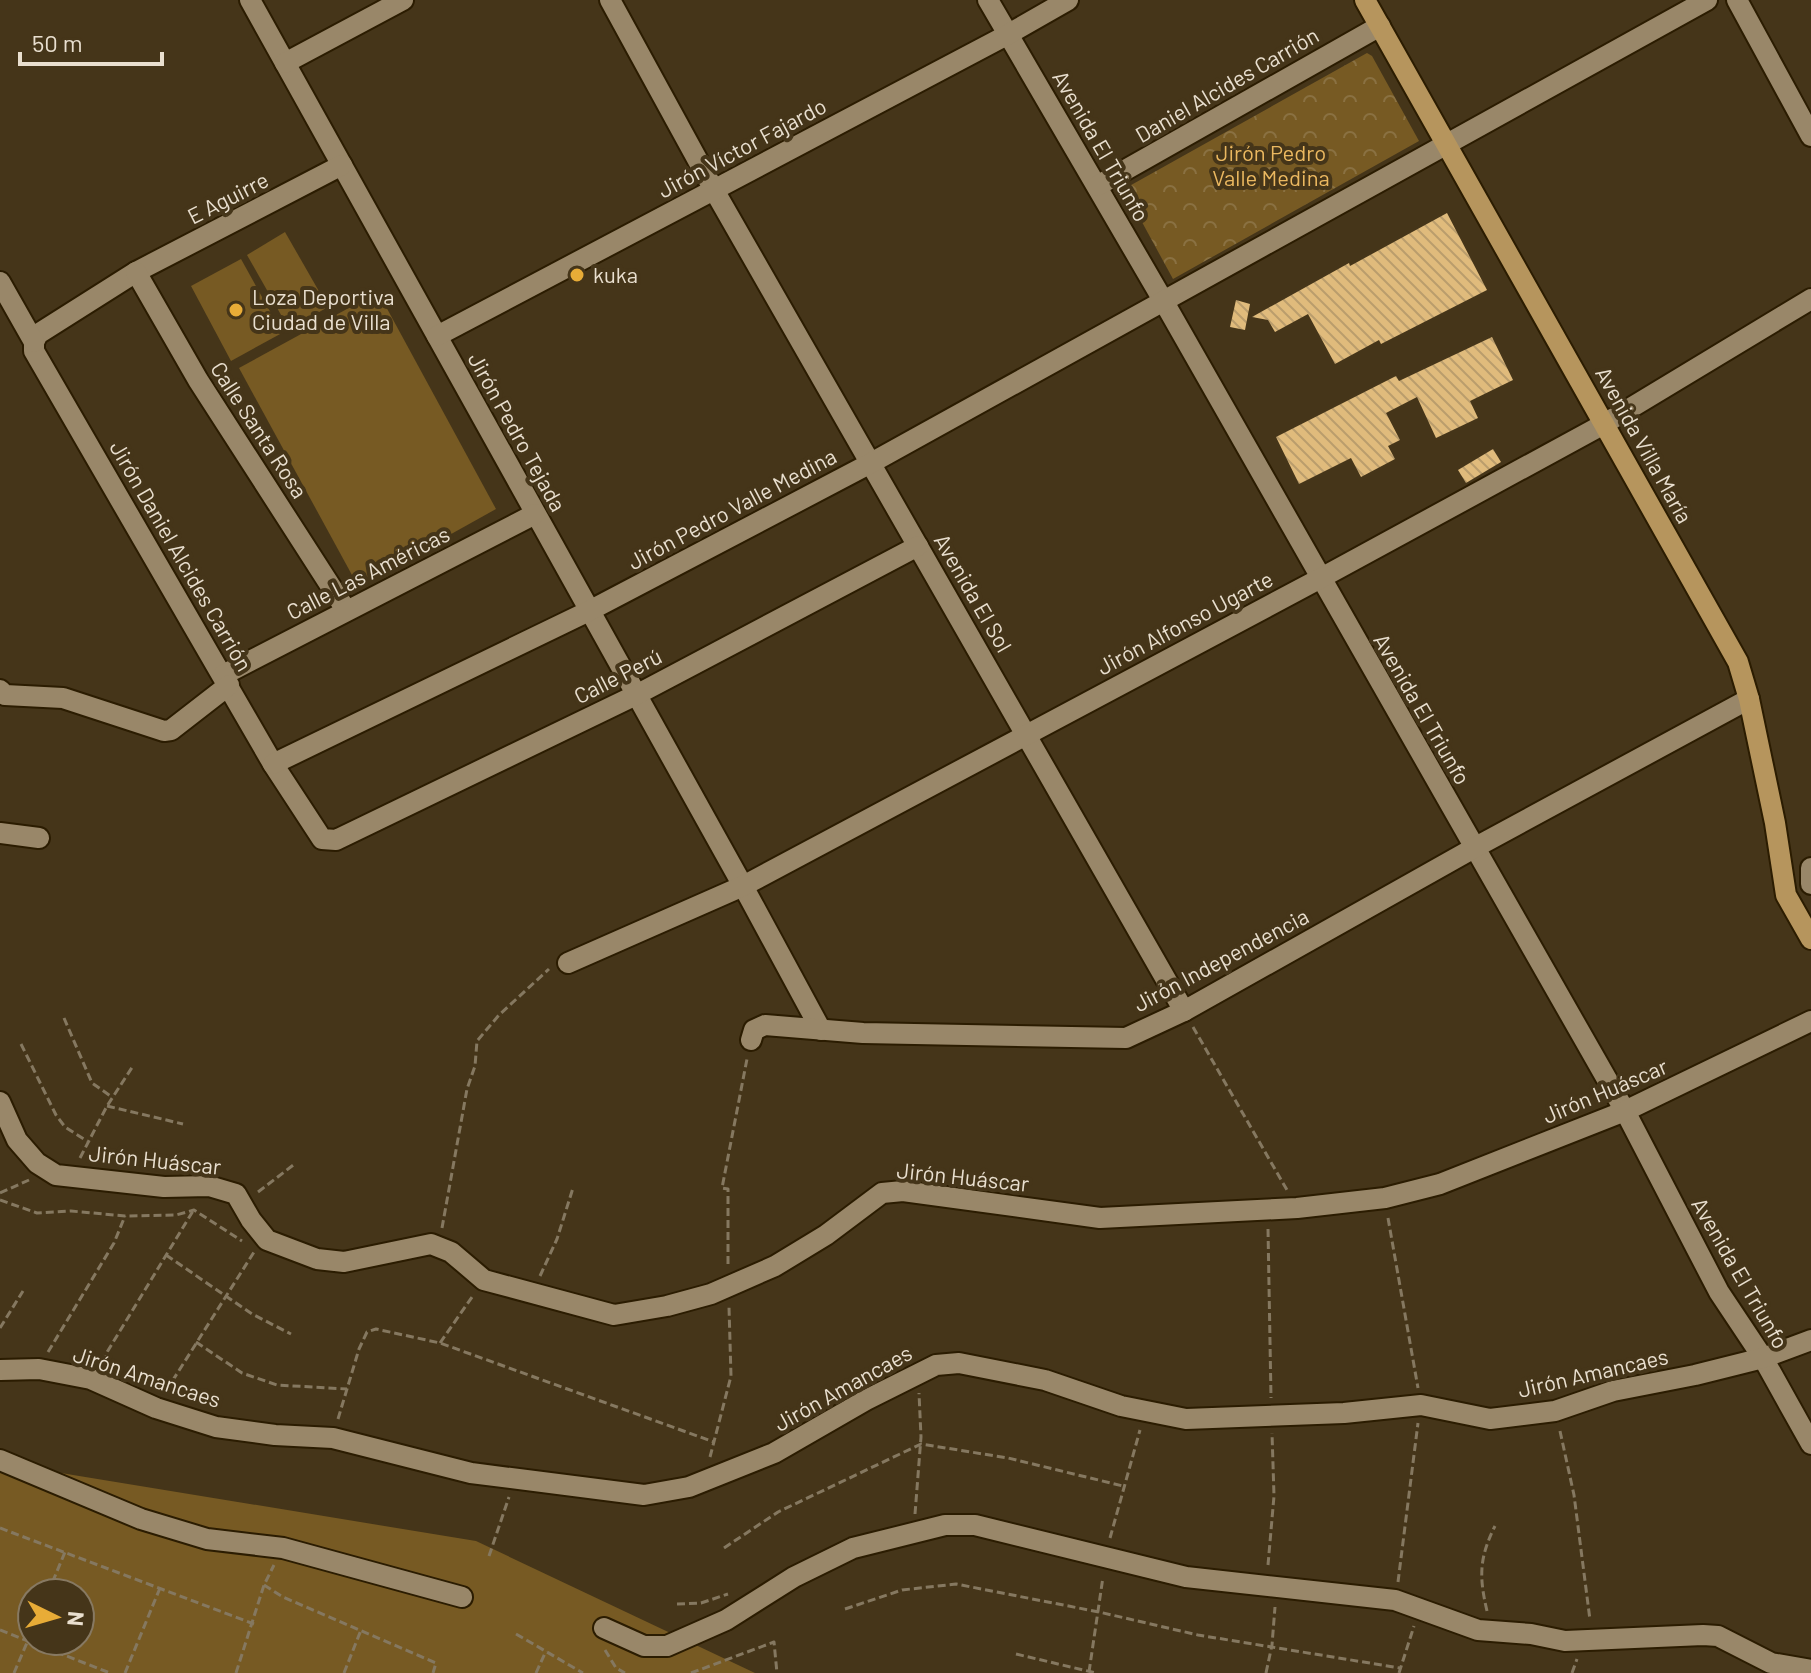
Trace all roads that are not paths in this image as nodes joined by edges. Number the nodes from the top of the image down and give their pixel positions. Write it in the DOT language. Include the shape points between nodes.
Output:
graph roads {
  1 [pos="250,0"];
  2 [pos="402,0"];
  3 [pos="610,0"];
  4 [pos="988,0"];
  5 [pos="1068,0"];
  6 [pos="1365,0"];
  7 [pos="1707,0"];
  8 [pos="1737,0"];
  9 [pos="1380,26"];
  10 [pos="1007,35"];
  11 [pos="285,63"];
  12 [pos="1811,136"];
  13 [pos="1448,145"];
  14 [pos="342,165"];
  15 [pos="1097,186"];
  16 [pos="714,190"];
  17 [pos="136,272"];
  18 [pos="0,282"];
  19 [pos="1811,299"];
  20 [pos="1164,302"];
  21 [pos="437,336"];
  22 [pos="34,342"];
  23 [pos="1604,424"];
  24 [pos="871,463"];
  25 [pos="535,514"];
  26 [pos="918,546"];
  27 [pos="1321,578"];
  28 [pos="346,610"];
  29 [pos="589,611"];
  30 [pos="226,680"];
  31 [pos="0,690"];
  32 [pos="636,695"];
  33 [pos="1749,699"];
  34 [pos="1026,735"];
  35 [pos="273,764"];
  36 [pos="0,833"];
  37 [pos="39,838"];
  38 [pos="336,840"];
  39 [pos="1474,848"];
  40 [pos="1811,868"];
  41 [pos="1811,884"];
  42 [pos="743,886"];
  43 [pos="1811,939"];
  44 [pos="568,963"];
  45 [pos="1184,1011"];
  46 [pos="1811,1021"];
  47 [pos="821,1030"];
  48 [pos="751,1040"];
  49 [pos="0,1102"];
  50 [pos="1625,1111"];
  51 [pos="1811,1340"];
  52 [pos="1763,1358"];
  53 [pos="0,1370"];
  54 [pos="1811,1444"];
  55 [pos="0,1460"];
  56 [pos="462,1597"];
  57 [pos="604,1628"];
  58 [pos="1811,1670"];
  1 -- 11 [label="street, Jirón Pedro Tejada"];
  2 -- 11 [label="street"];
  3 -- 16 [label="street, Avenida El Sol"];
  4 -- 10 [label="street, Avenida El Triunfo"];
  5 -- 10 [label="street, Jirón Víctor Fajardo"];
  6 -- 9 [label="main road, Avenida Villa María"];
  7 -- 13 [label="street, Jirón Pedro Valle Medina"];
  8 -- 12 [label="street"];
  9 -- 13 [label="main road, Avenida Villa María"];
  9 -- 15 [label="street, Daniel Alcides Carrión"];
  10 -- 15 [label="street, Avenida El Triunfo"];
  10 -- 16 [label="street, Jirón Víctor Fajardo"];
  11 -- 14 [label="street, Jirón Pedro Tejada"];
  13 -- 20 [label="street, Jirón Pedro Valle Medina"];
  13 -- 23 [label="main road, Avenida Villa María"];
  14 -- 17 [label="street, E Aguirre"];
  14 -- 21 [label="street, Jirón Pedro Tejada"];
  15 -- 20 [label="street, Avenida El Triunfo"];
  16 -- 21 [label="street, Jirón Víctor Fajardo"];
  16 -- 24 [label="street, Avenida El Sol"];
  17 -- 22 [label="street, E Aguirre" via="38,334"];
  17 -- 28 [label="street, Calle Santa Rosa" via="198,380"];
  18 -- 22 [label="street, Jirón Daniel Alcides Carrión"];
  19 -- 23 [label="street, Jirón Alfonso Ugarte"];
  20 -- 24 [label="street, Jirón Pedro Valle Medina"];
  20 -- 27 [label="street, Avenida El Triunfo"];
  21 -- 25 [label="street, Jirón Pedro Tejada"];
  22 -- 30 [label="street, Jirón Daniel Alcides Carrión" via="34,351"];
  23 -- 27 [label="street, Jirón Alfonso Ugarte"];
  23 -- 33 [label="main road, Avenida Villa María" via="1738,662"];
  24 -- 26 [label="street, Avenida El Sol"];
  24 -- 29 [label="street, Jirón Pedro Valle Medina"];
  25 -- 28 [label="street, Calle Las Américas"];
  25 -- 29 [label="street, Jirón Pedro Tejada"];
  26 -- 32 [label="street, Calle Perú"];
  26 -- 34 [label="street, Avenida El Sol"];
  27 -- 34 [label="street, Jirón Alfonso Ugarte"];
  27 -- 39 [label="street, Avenida El Triunfo"];
  28 -- 30 [label="street, Calle Las Américas"];
  29 -- 32 [label="street, Jirón Pedro Tejada"];
  29 -- 35 [label="street, Jirón Pedro Valle Medina"];
  30 -- 31 [label="street, Calle Las Américas" via="164,731 63,698 5,695"];
  30 -- 35 [label="street, Jirón Daniel Alcides Carrión"];
  32 -- 38 [label="street, Calle Perú"];
  32 -- 42 [label="street, Jirón Pedro Tejada"];
  33 -- 39 [label="street, Jirón Independencia"];
  33 -- 43 [label="main road, Avenida Villa María" via="1786,895"];
  34 -- 42 [label="street, Jirón Alfonso Ugarte"];
  34 -- 45 [label="street, Avenida El Sol"];
  35 -- 38 [label="street, Jirón Daniel Alcides Carrión" via="322,839"];
  36 -- 37 [label="street"];
  39 -- 45 [label="street, Jirón Independencia"];
  39 -- 50 [label="street, Avenida El Triunfo"];
  40 -- 41 [label="street"];
  42 -- 44 [label="street, Jirón Alfonso Ugarte"];
  42 -- 47 [label="street"];
  45 -- 47 [label="street, Jirón Independencia" via="1126,1038"];
  46 -- 50 [label="street, Jirón Huáscar"];
  47 -- 48 [label="street, Jirón Independencia" via="765,1025 754,1030"];
  49 -- 50 [label="street, Jirón Huáscar" via="17,1140 37,1163 64,1175 164,1187 209,1186 236,1194 267,1240 317,1259 344,1262 431,1244 451,1252 484,1280 614,1315 667,1306 775,1266 882,1193 903,1191 1100,1218 1297,1208 1385,1198 1440,1184"];
  50 -- 52 [label="street, Avenida El Triunfo" via="1719,1292"];
  51 -- 52 [label="street, Jirón Amancaes"];
  52 -- 53 [label="street, Jirón Amancaes" via="1613,1391 1555,1411 1490,1419 1421,1405 1186,1419 1121,1406 1045,1380 959,1363 936,1365 774,1453 689,1487 644,1495 471,1473 333,1438 216,1427 91,1379 39,1369"];
  52 -- 54 [label="street, Avenida El Triunfo"];
  55 -- 56 [label="street" via="141,1519 207,1539 283,1548"];
  57 -- 58 [label="street" via="644,1646 667,1646 726,1620 853,1548 913,1531 975,1525 1186,1577 1395,1600 1478,1630 1565,1641 1718,1636 1771,1663"];
}
